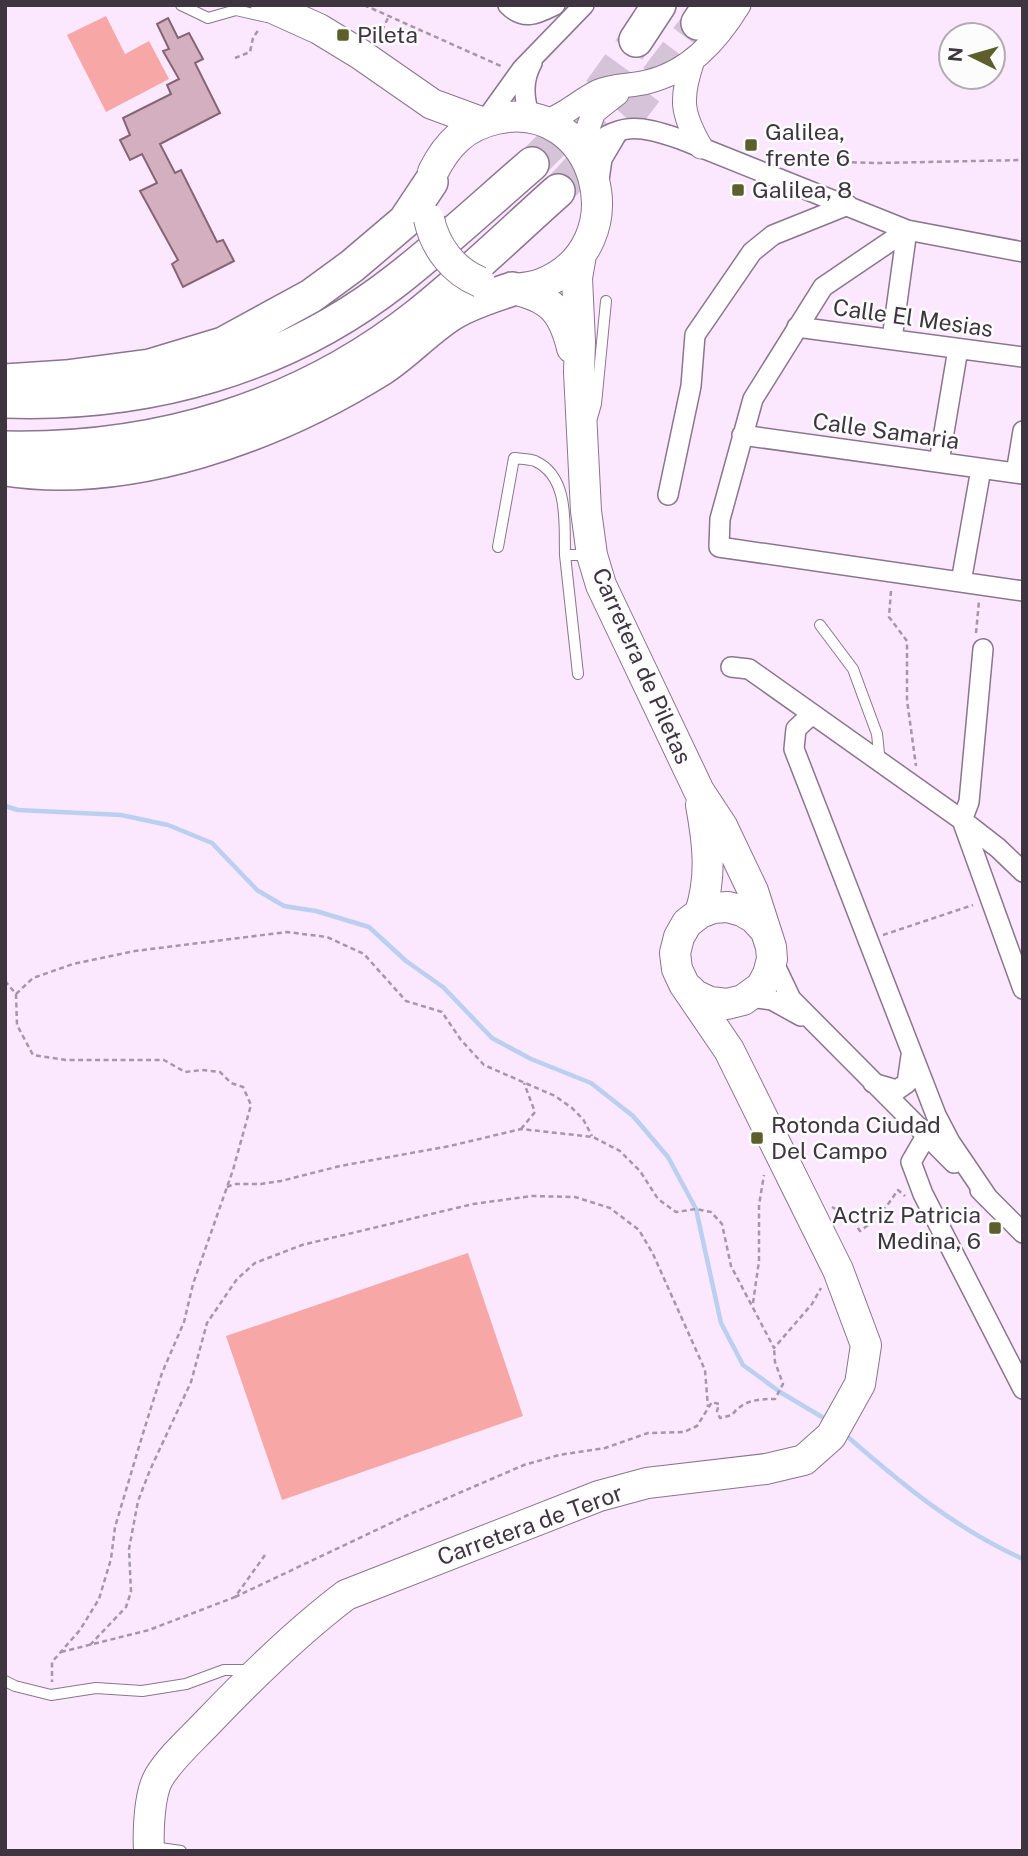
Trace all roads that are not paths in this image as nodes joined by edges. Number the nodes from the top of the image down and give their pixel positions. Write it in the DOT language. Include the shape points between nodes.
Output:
graph roads {
  1 [pos="181,5"];
  2 [pos="266,5"];
  3 [pos="508,5"];
  4 [pos="555,5"];
  5 [pos="584,5"];
  6 [pos="659,5"];
  7 [pos="739,5"];
  8 [pos="298,19"];
  9 [pos="636,40"];
  10 [pos="542,48"];
  11 [pos="693,60"];
  12 [pos="395,79"];
  13 [pos="628,86"];
  14 [pos="537,120"];
  15 [pos="482,122"];
  16 [pos="618,132"];
  17 [pos="701,147"];
  18 [pos="581,151"];
  19 [pos="532,164"];
  20 [pos="432,177"];
  21 [pos="597,188"];
  22 [pos="558,191"];
  23 [pos="848,205"];
  24 [pos="907,230"];
  25 [pos="1023,252"];
  26 [pos="581,255"];
  27 [pos="502,287"];
  28 [pos="606,301"];
  29 [pos="797,327"];
  30 [pos="892,339"];
  31 [pos="958,349"];
  32 [pos="1023,358"];
  33 [pos="579,372"];
  34 [pos="5,382"];
  35 [pos="5,401"];
  36 [pos="1023,431"];
  37 [pos="742,435"];
  38 [pos="5,448"];
  39 [pos="583,452"];
  40 [pos="939,462"];
  41 [pos="5,469"];
  42 [pos="981,469"];
  43 [pos="1019,473"];
  44 [pos="668,495"];
  45 [pos="498,547"];
  46 [pos="578,555"];
  47 [pos="961,582"];
  48 [pos="1023,591"];
  49 [pos="820,625"];
  50 [pos="983,649"];
  51 [pos="732,667"];
  52 [pos="578,674"];
  53 [pos="811,715"];
  54 [pos="880,763"];
  55 [pos="699,791"];
  56 [pos="962,821"];
  57 [pos="1021,870"];
  58 [pos="991,899"];
  59 [pos="700,913"];
  60 [pos="764,929"];
  61 [pos="772,959"];
  62 [pos="684,984"];
  63 [pos="1023,989"];
  64 [pos="746,999"];
  65 [pos="815,1023"];
  66 [pos="729,1050"];
  67 [pos="911,1055"];
  68 [pos="872,1083"];
  69 [pos="926,1136"];
  70 [pos="988,1198"];
  71 [pos="1023,1233"];
  72 [pos="1023,1389"];
  73 [pos="258,1670"];
  74 [pos="5,1681"];
  75 [pos="149,1849"];
  76 [pos="181,1851"];
  1 -- 8 [label="lane" via="208,18 236,10"];
  2 -- 8 [label="main road"];
  3 -- 4 [label="street" via="521,15 532,16"];
  5 -- 10 [label="street"];
  6 -- 9 [label="highway"];
  7 -- 11 [label="street" via="716,41"];
  8 -- 12 [label="main road"];
  10 -- 14 [label="street" via="524,85 526,106"];
  10 -- 15 [label="street"];
  11 -- 13 [label="street" via="672,74"];
  11 -- 17 [label="street" via="683,108"];
  12 -- 15 [label="main road" via="432,104"];
  12 -- 20 [label="main road" via="432,130"];
  13 -- 14 [label="street" via="603,89 560,116"];
  13 -- 18 [label="street" via="594,112"];
  14 -- 15 [label="main road" via="506,117"];
  14 -- 18 [label="main road" via="558,129"];
  15 -- 20 [label="main road" via="443,152"];
  16 -- 17 [label="street" via="646,128"];
  16 -- 18 [label="street"];
  16 -- 21 [label="street" via="602,159"];
  17 -- 23 [label="street"];
  18 -- 21 [label="main road"];
  19 -- 35 [label="highway" via="398,279 295,344 231,371 172,387 51,403"];
  20 -- 27 [label="main road, bridge" via="427,198 437,244 470,278"];
  20 -- 34 [label="highway" via="405,221 352,266 311,296 223,344 150,366"];
  21 -- 26 [label="main road" via="593,234"];
  22 -- 38 [label="highway" via="418,315 312,384 180,432 114,444"];
  23 -- 24 [label="street"];
  23 -- 44 [label="street" via="774,235 752,252 695,335 691,386"];
  24 -- 25 [label="street"];
  24 -- 29 [label="street" via="823,287"];
  24 -- 30 [label="street"];
  26 -- 27 [label="main road" via="563,273 540,285"];
  26 -- 33 [label="main road" via="577,278"];
  27 -- 33 [label="main road" via="537,296 557,311 569,333"];
  27 -- 41 [label="highway" via="450,315 383,368 323,402 253,433 192,454 113,469 59,473"];
  28 -- 39 [label="lane" via="596,404"];
  29 -- 30 [label="street, Calle El Mesias"];
  29 -- 37 [label="street" via="753,399"];
  30 -- 31 [label="street, Calle El Mesias"];
  31 -- 32 [label="street, Calle El Mesias"];
  31 -- 40 [label="street"];
  33 -- 39 [label="main road, Carretera de Piletas"];
  36 -- 43 [label="street"];
  37 -- 40 [label="street, Calle Samaria"];
  37 -- 47 [label="street" via="720,519 719,547"];
  39 -- 46 [label="main road, Carretera de Piletas"];
  40 -- 42 [label="street, Calle Samaria"];
  42 -- 43 [label="street, Calle Samaria"];
  42 -- 47 [label="street"];
  45 -- 46 [label="lane" via="514,458 536,461 551,473 563,495"];
  46 -- 52 [label="lane"];
  46 -- 55 [label="main road, Carretera de Piletas" via="601,585"];
  47 -- 48 [label="street"];
  49 -- 54 [label="lane" via="853,669 877,734"];
  50 -- 56 [label="street" via="969,802"];
  51 -- 53 [label="street" via="749,669"];
  53 -- 54 [label="street"];
  53 -- 67 [label="street" via="796,729 794,750"];
  54 -- 56 [label="street"];
  55 -- 59 [label="main road" via="709,869"];
  55 -- 60 [label="main road" via="722,826 753,891"];
  56 -- 57 [label="street"];
  56 -- 58 [label="street"];
  57 -- 58 [label="street" via="1005,866 995,875"];
  58 -- 63 [label="street"];
  59 -- 60 [label="main road" via="728,907 754,918"];
  59 -- 62 [label="main road" via="687,923 675,953"];
  60 -- 61 [label="main road"];
  61 -- 64 [label="main road" via="761,987"];
  61 -- 65 [label="street" via="791,999"];
  62 -- 64 [label="main road" via="710,1002"];
  62 -- 66 [label="main road, Carretera de Teror"];
  64 -- 65 [label="street" via="772,1000"];
  64 -- 66 [label="main road" via="738,1008"];
  65 -- 68 [label="street"];
  66 -- 73 [label="main road, Carretera de Teror" via="838,1270 866,1345 860,1384 831,1436 804,1460 647,1483 598,1496 346,1595"];
  67 -- 68 [label="street" via="907,1083 897,1090"];
  67 -- 70 [label="street" via="950,1142"];
  68 -- 69 [label="street"];
  69 -- 70 [label="street"];
  69 -- 72 [label="street" via="911,1162 923,1194"];
  70 -- 71 [label="street"];
  73 -- 74 [label="lane" via="224,1670 186,1684 142,1691 96,1688 51,1695"];
  73 -- 75 [label="main road, Carretera de Teror" via="158,1779"];
  75 -- 76 [label="lane"];
}
